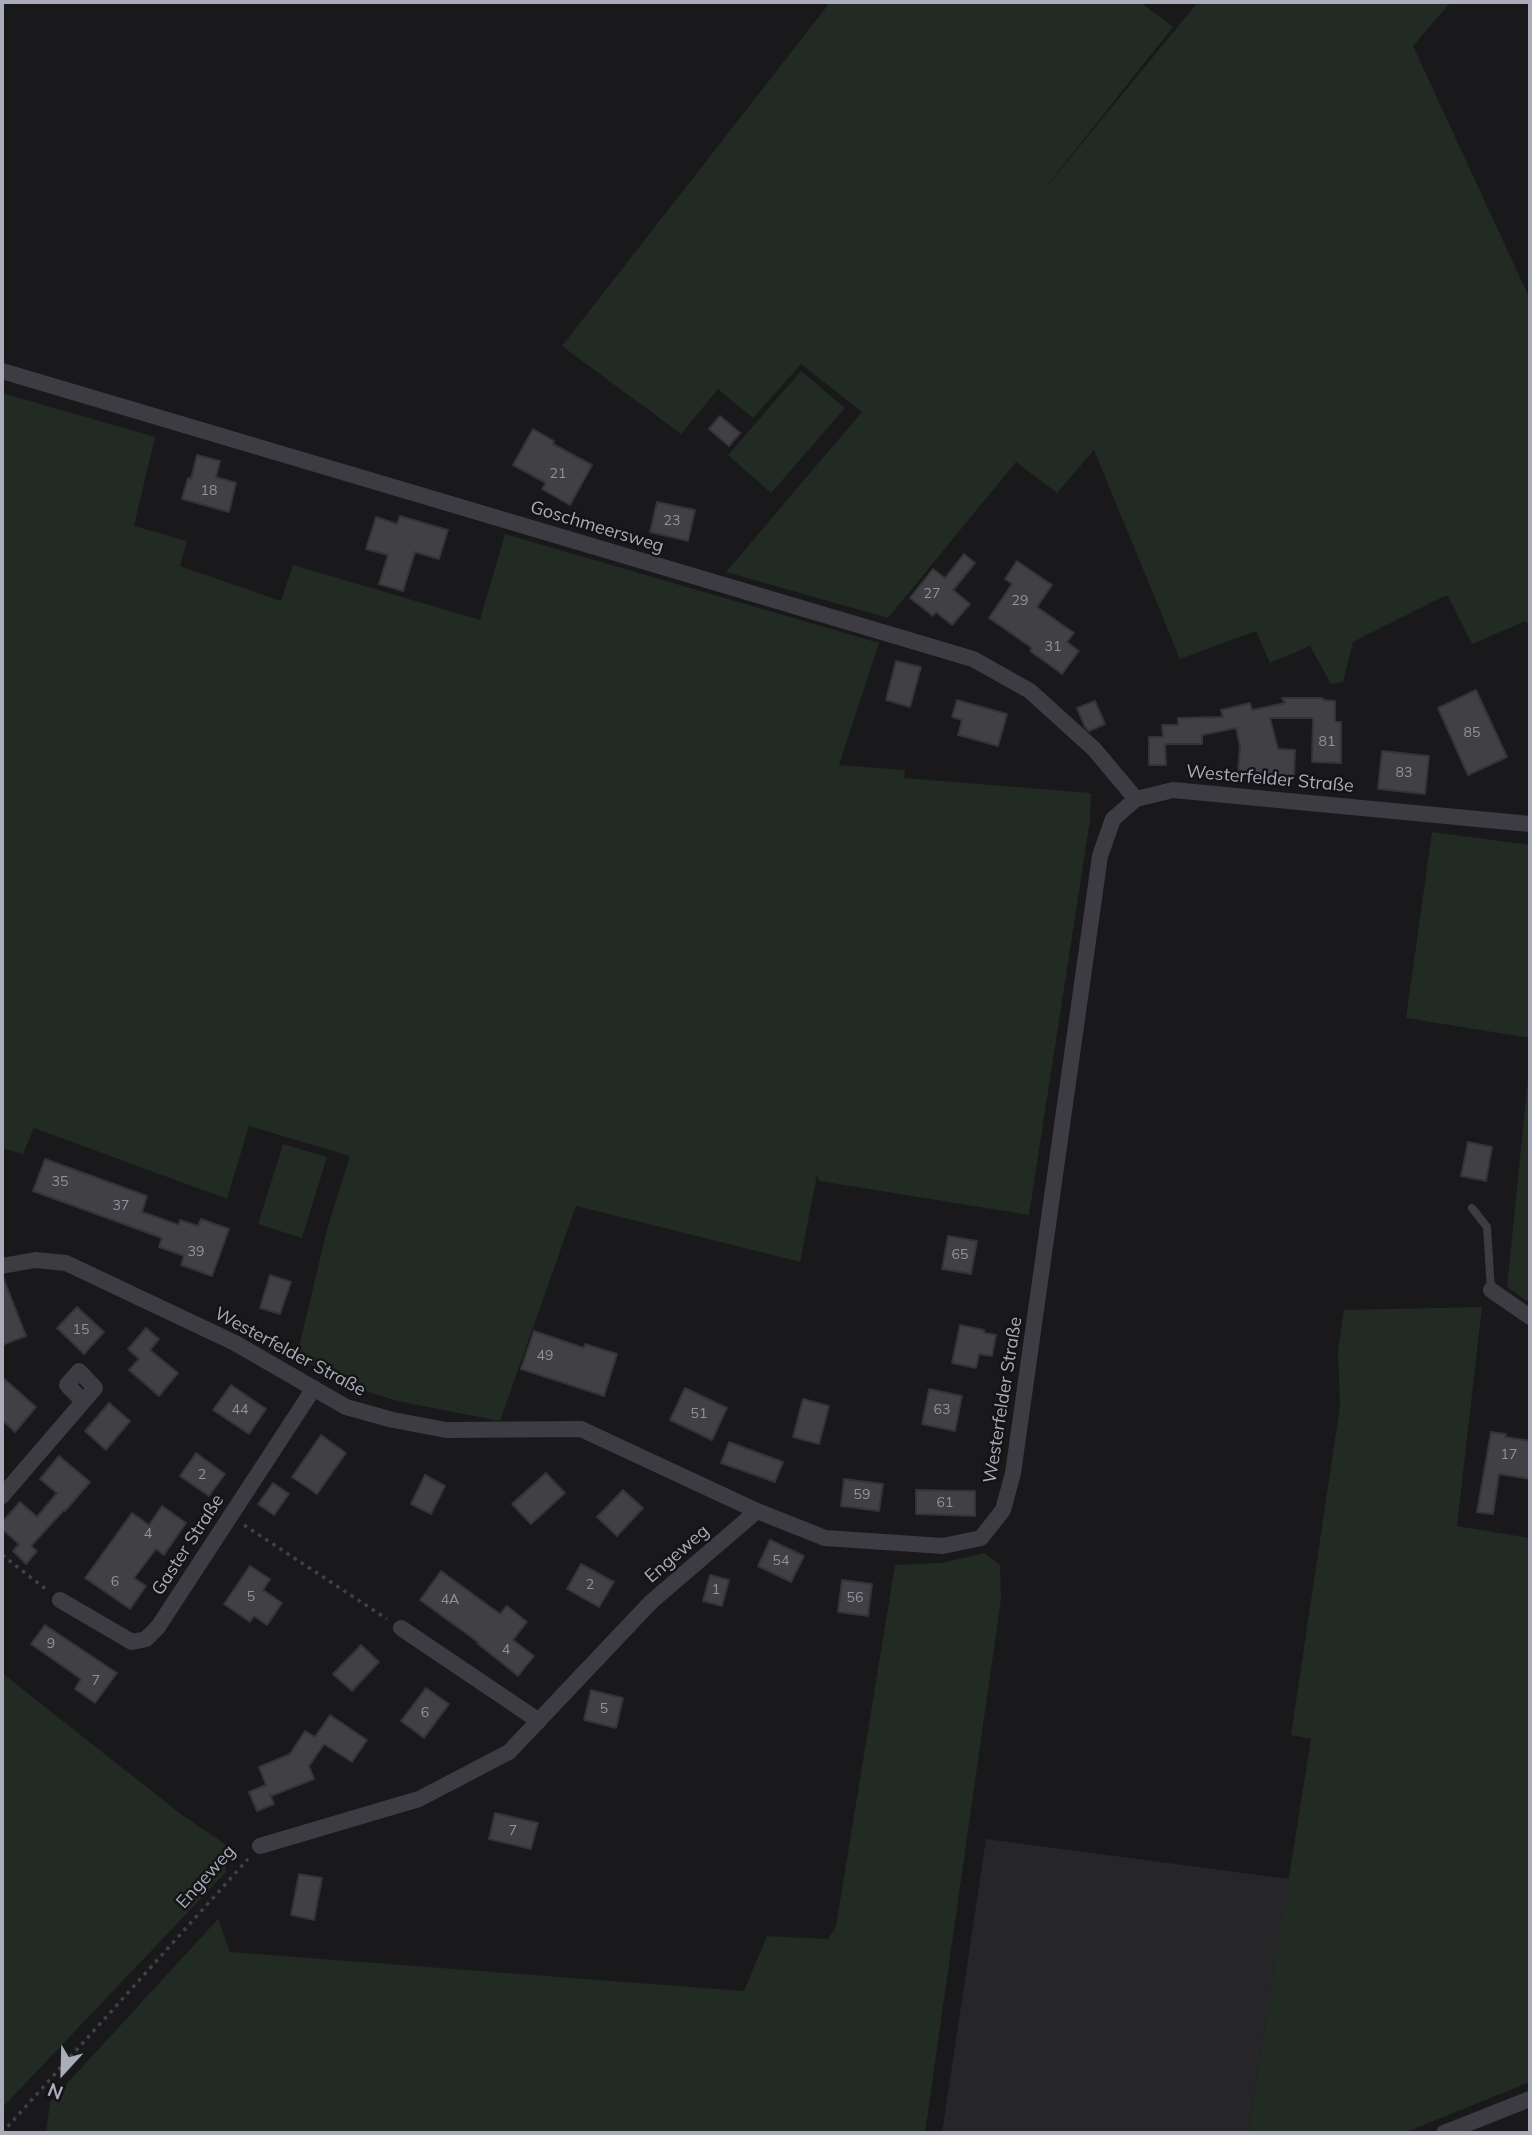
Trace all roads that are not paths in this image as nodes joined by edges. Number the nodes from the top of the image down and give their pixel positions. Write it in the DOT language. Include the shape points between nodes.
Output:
graph roads {
  1 [pos="2,371"];
  2 [pos="1136,799"];
  3 [pos="1530,824"];
  4 [pos="1472,1208"];
  5 [pos="2,1265"];
  6 [pos="1491,1290"];
  7 [pos="1530,1317"];
  8 [pos="314,1388"];
  9 [pos="83,1401"];
  10 [pos="2,1496"];
  11 [pos="757,1511"];
  12 [pos="60,1600"];
  13 [pos="401,1628"];
  14 [pos="540,1721"];
  15 [pos="260,1846"];
  16 [pos="1530,2099"];
  17 [pos="1444,2133"];
  1 -- 2 [label="street, Goschmeersweg" via="973,659 1030,691 1094,749"];
  2 -- 3 [label="street, Westerfelder Straße" via="1173,790"];
  2 -- 11 [label="street, Westerfelder Straße" via="1113,819 1100,856 1013,1473 1003,1510 981,1538 943,1546 825,1538"];
  4 -- 6 [label="lane" via="1486,1227"];
  5 -- 8 [label="street, Westerfelder Straße" via="34,1260 66,1263 235,1343"];
  6 -- 7 [label="street"];
  8 -- 11 [label="street, Westerfelder Straße" via="346,1407 446,1430 581,1429"];
  8 -- 12 [label="street, Gaster Straße" via="146,1639 132,1642"];
  9 -- 10 [label="street"];
  11 -- 14 [label="street, Engeweg" via="651,1602"];
  13 -- 14 [label="street"];
  14 -- 15 [label="street, Engeweg" via="509,1752 419,1799"];
  16 -- 17 [label="street"];
}
